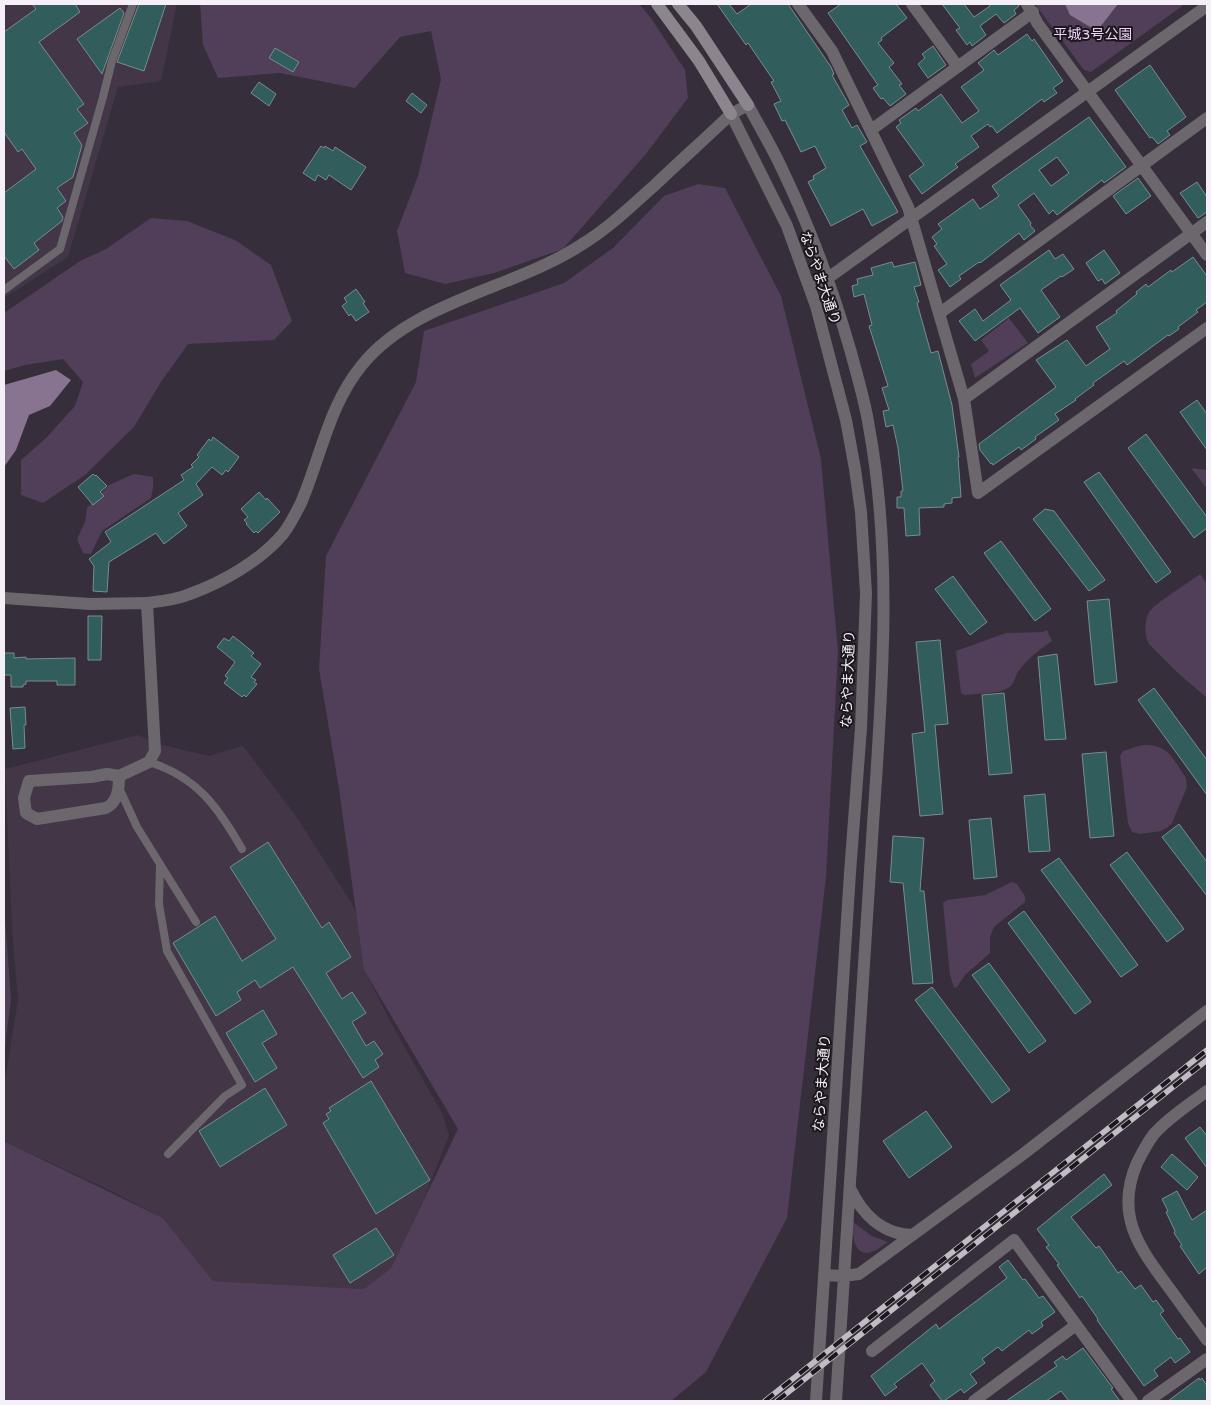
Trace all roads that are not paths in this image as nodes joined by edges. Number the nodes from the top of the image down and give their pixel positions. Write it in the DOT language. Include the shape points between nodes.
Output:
graph roads {
  1 [pos="132,4"];
  2 [pos="657,4"];
  3 [pos="678,4"];
  4 [pos="798,4"];
  5 [pos="912,4"];
  6 [pos="1207,6"];
  7 [pos="1030,8"];
  8 [pos="958,67"];
  9 [pos="1088,92"];
  10 [pos="748,105"];
  11 [pos="731,114"];
  12 [pos="1207,118"];
  13 [pos="871,130"];
  14 [pos="1142,166"];
  15 [pos="912,218"];
  16 [pos="1207,222"];
  17 [pos="1192,234"];
  18 [pos="1207,255"];
  19 [pos="828,278"];
  20 [pos="809,285"];
  21 [pos="4,290"];
  22 [pos="940,313"];
  23 [pos="1207,328"];
  24 [pos="964,399"];
  25 [pos="4,598"];
  26 [pos="147,604"];
  27 [pos="149,762"];
  28 [pos="119,776"];
  29 [pos="120,790"];
  30 [pos="242,849"];
  31 [pos="160,864"];
  32 [pos="196,922"];
  33 [pos="1207,1012"];
  34 [pos="1207,1091"];
  35 [pos="168,1154"];
  36 [pos="849,1186"];
  37 [pos="912,1235"];
  38 [pos="824,1274"];
  39 [pos="843,1276"];
  40 [pos="1076,1325"];
  41 [pos="1207,1340"];
  42 [pos="872,1351"];
  43 [pos="1207,1360"];
  44 [pos="816,1401"];
  45 [pos="836,1401"];
  46 [pos="974,1401"];
  47 [pos="1132,1401"];
  48 [pos="1148,1401"];
  1 -- 21 [label="lane" via="112,61 60,250"];
  2 -- 11 [label="main road, ならやま大通り"];
  3 -- 10 [label="main road, ならやま大通り"];
  4 -- 13 [label="street" via="832,51"];
  5 -- 8 [label="street"];
  6 -- 9 [label="street"];
  7 -- 8 [label="street"];
  7 -- 9 [label="street" via="1038,24"];
  8 -- 13 [label="street"];
  9 -- 14 [label="street"];
  9 -- 15 [label="street"];
  10 -- 11 [label="street"];
  10 -- 19 [label="street, ならやま大通り" via="781,167"];
  11 -- 20 [label="street, ならやま大通り" via="787,226"];
  11 -- 26 [label="street" via="600,233 523,275 424,316 388,338 362,364 341,395 301,502 284,533 268,549 215,584 182,597"];
  12 -- 14 [label="street"];
  13 -- 15 [label="street"];
  14 -- 17 [label="street"];
  14 -- 22 [label="street"];
  15 -- 19 [label="street"];
  15 -- 22 [label="street"];
  16 -- 17 [label="street"];
  17 -- 18 [label="street"];
  17 -- 24 [label="street"];
  19 -- 20 [label="street"];
  19 -- 36 [label="street, ならやま大通り" via="869,426 878,497 884,592 880,728"];
  20 -- 38 [label="street, ならやま大通り" via="846,420 861,512 866,594 861,728"];
  22 -- 24 [label="street"];
  23 -- 24 [label="street" via="978,493"];
  25 -- 26 [label="street"];
  26 -- 27 [label="street" via="155,751"];
  27 -- 28 [label="street"];
  27 -- 30 [label="lane" via="177,772 200,790 228,824"];
  28 -- 29 [label="street"];
  28 -- 29 [label="street" via="107,774 29,781 24,798 26,812 37,819 106,808 111,806"];
  29 -- 31 [label="lane" via="137,827"];
  31 -- 32 [label="lane"];
  31 -- 35 [label="lane" via="159,904 167,951 242,1085 225,1096"];
  33 -- 37 [label="street" via="1022,1155"];
  34 -- 41 [label="street" via="1160,1128 1149,1141 1132,1175 1128,1199 1132,1225 1144,1252"];
  36 -- 37 [label="street" via="857,1204 872,1220 899,1235"];
  36 -- 39 [label="street, ならやま大通り"];
  37 -- 39 [label="street" via="859,1274"];
  38 -- 39 [label="street"];
  38 -- 44 [label="street, ならやま大通り"];
  39 -- 45 [label="street, ならやま大通り"];
  40 -- 42 [label="street" via="1014,1240"];
  40 -- 46 [label="street"];
  40 -- 47 [label="street"];
  43 -- 48 [label="street"];
}
